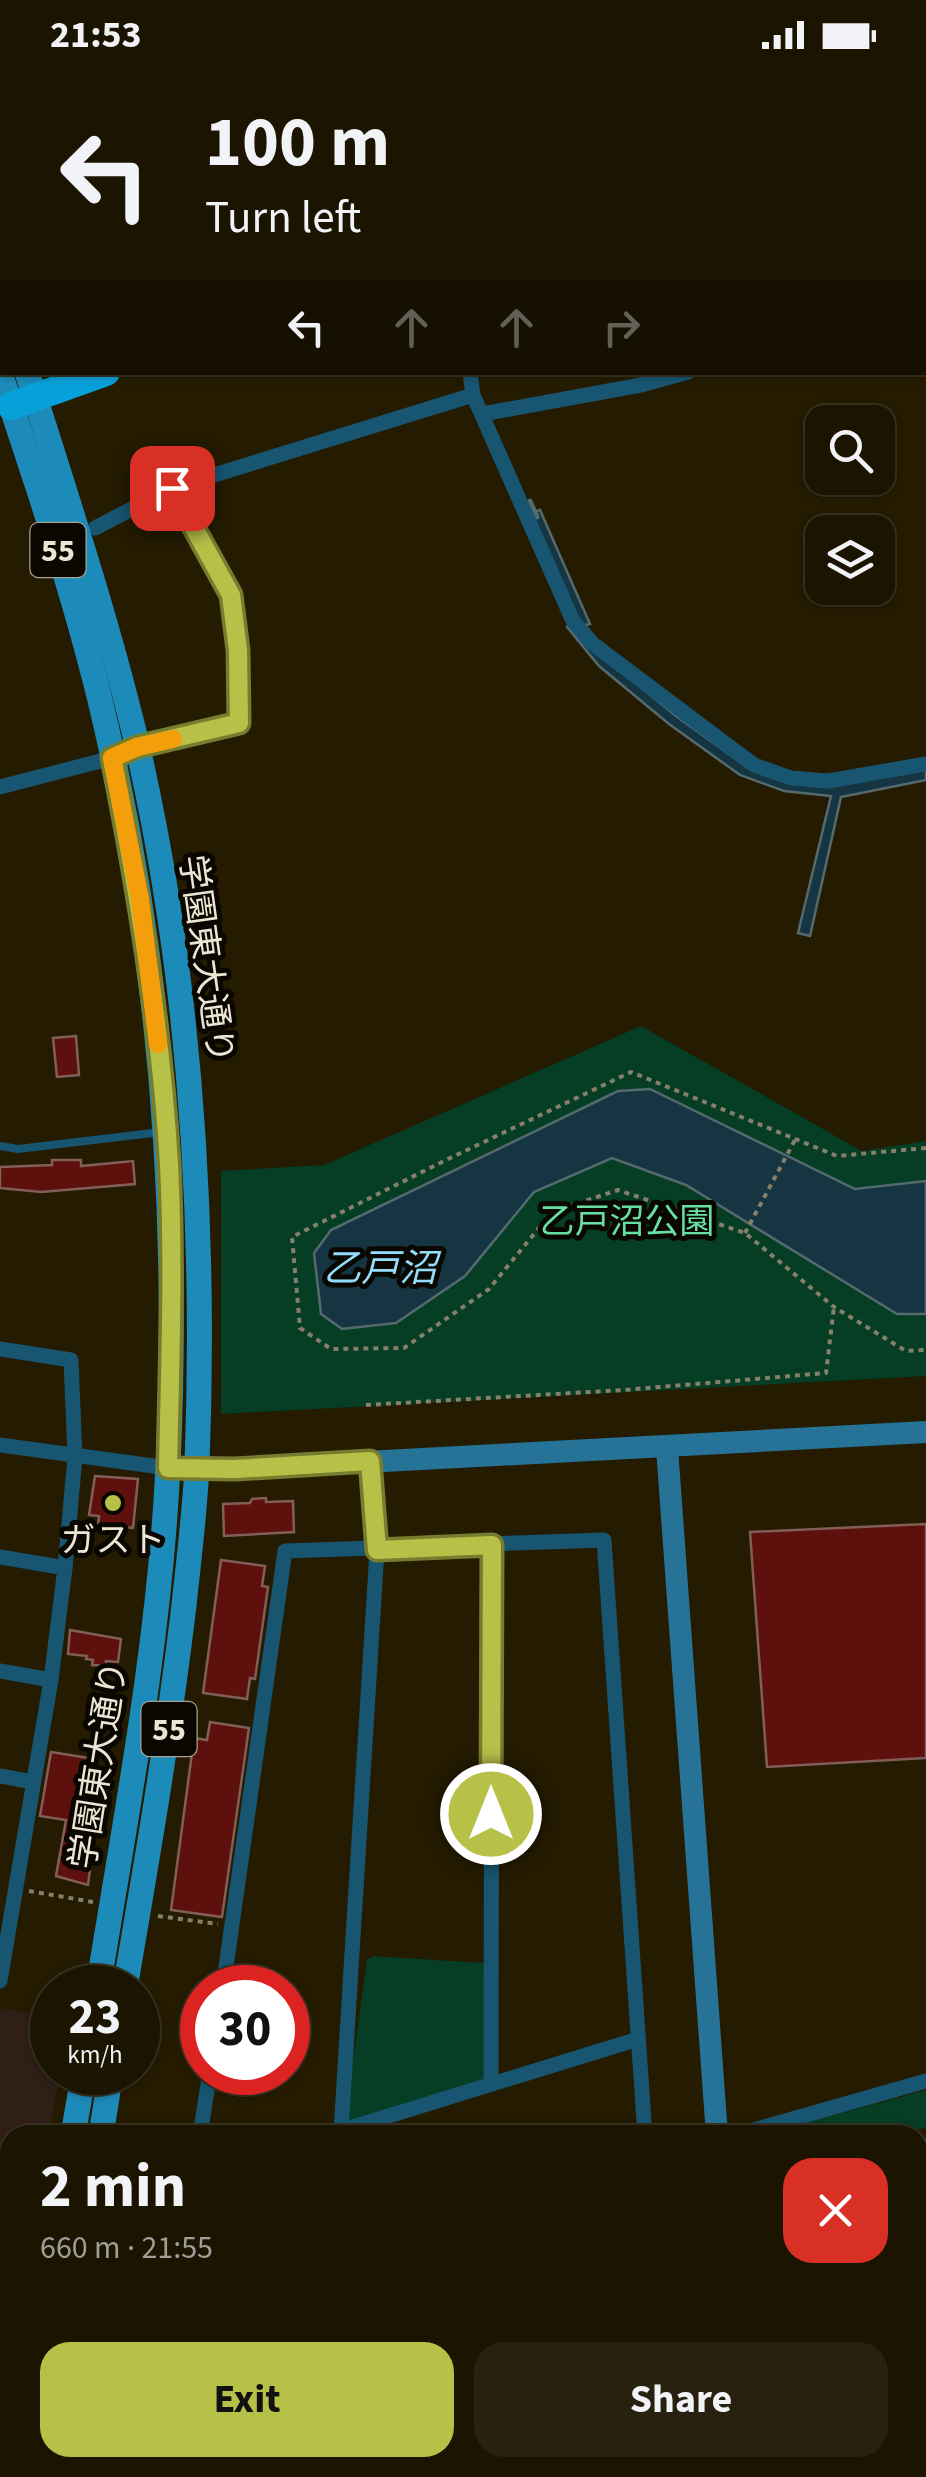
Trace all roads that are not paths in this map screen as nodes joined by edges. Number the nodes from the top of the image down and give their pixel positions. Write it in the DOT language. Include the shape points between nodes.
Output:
graph roads {
  1 [pos="1,375"];
  2 [pos="94,375"];
  3 [pos="470,375"];
  4 [pos="677,375"];
  5 [pos="24,392"];
  6 [pos="473,395"];
  7 [pos="482,414"];
  8 [pos="172,488"];
  9 [pos="95,528"];
  10 [pos="137,747"];
  11 [pos="112,758"];
  12 [pos="926,764"];
  13 [pos="0,787"];
  14 [pos="166,1131"];
  15 [pos="0,1146"];
  16 [pos="0,1349"];
  17 [pos="926,1432"];
  18 [pos="0,1445"];
  19 [pos="667,1448"];
  20 [pos="75,1457"];
  21 [pos="370,1461"];
  22 [pos="168,1468"];
  23 [pos="197,1469"];
  24 [pos="492,1545"];
  25 [pos="377,1550"];
  26 [pos="0,1557"];
  27 [pos="64,1568"];
  28 [pos="0,1671"];
  29 [pos="52,1680"];
  30 [pos="0,1776"];
  31 [pos="33,1782"];
  32 [pos="7,1888"];
  33 [pos="102,1965"];
  34 [pos="129,1965"];
  35 [pos="226,1965"];
  36 [pos="0,1981"];
  37 [pos="638,2038"];
  38 [pos="926,2082"];
  39 [pos="490,2084"];
  40 [pos="80,2095"];
  41 [pos="107,2095"];
  42 [pos="206,2095"];
  43 [pos="76,2125"];
  44 [pos="103,2125"];
  45 [pos="202,2125"];
  46 [pos="335,2125"];
  47 [pos="359,2125"];
  48 [pos="645,2125"];
  49 [pos="716,2125"];
  50 [pos="772,2125"];
  1 -- 5 [label="main road, 学園東大通り / 55"];
  2 -- 5 [label="highway"];
  3 -- 6 [label="street"];
  4 -- 7 [label="street"];
  5 -- 10 [label="main road, 学園東大通り / 55" via="80,536"];
  5 -- 11 [label="main road, 学園東大通り / 55"];
  6 -- 7 [label="street"];
  6 -- 8 [label="street"];
  7 -- 12 [label="street" via="573,620 593,644 754,766 828,782"];
  8 -- 9 [label="street"];
  8 -- 10 [label="street" via="231,595 239,723"];
  10 -- 11 [label="street"];
  10 -- 23 [label="main road, 学園東大通り / 55" via="165,892 195,1164"];
  11 -- 13 [label="street"];
  11 -- 14 [label="main road, 学園東大通り / 55" via="140,899"];
  14 -- 15 [label="lane"];
  14 -- 22 [label="main road, 学園東大通り / 55" via="173,1299"];
  16 -- 20 [label="street" via="71,1360"];
  17 -- 19 [label="street"];
  18 -- 20 [label="street"];
  19 -- 21 [label="street"];
  19 -- 49 [label="street"];
  20 -- 22 [label="street"];
  20 -- 27 [label="street"];
  21 -- 23 [label="street"];
  21 -- 25 [label="street"];
  22 -- 23 [label="street"];
  22 -- 33 [label="main road, 学園東大通り / 55" via="156,1616"];
  23 -- 34 [label="main road, 学園東大通り / 55" via="171,1717"];
  24 -- 25 [label="street"];
  24 -- 37 [label="street" via="604,1540"];
  24 -- 39 [label="street"];
  25 -- 35 [label="street" via="286,1551"];
  25 -- 46 [label="street"];
  26 -- 27 [label="street"];
  27 -- 29 [label="street"];
  28 -- 29 [label="street"];
  29 -- 31 [label="street"];
  30 -- 31 [label="street"];
  31 -- 32 [label="street"];
  32 -- 36 [label="street"];
  37 -- 39 [label="street"];
  37 -- 48 [label="street"];
  38 -- 50 [label="street"];
  39 -- 47 [label="street"];
  40 -- 43 [label="main road"];
  41 -- 44 [label="main road"];
  42 -- 45 [label="street"];
}
